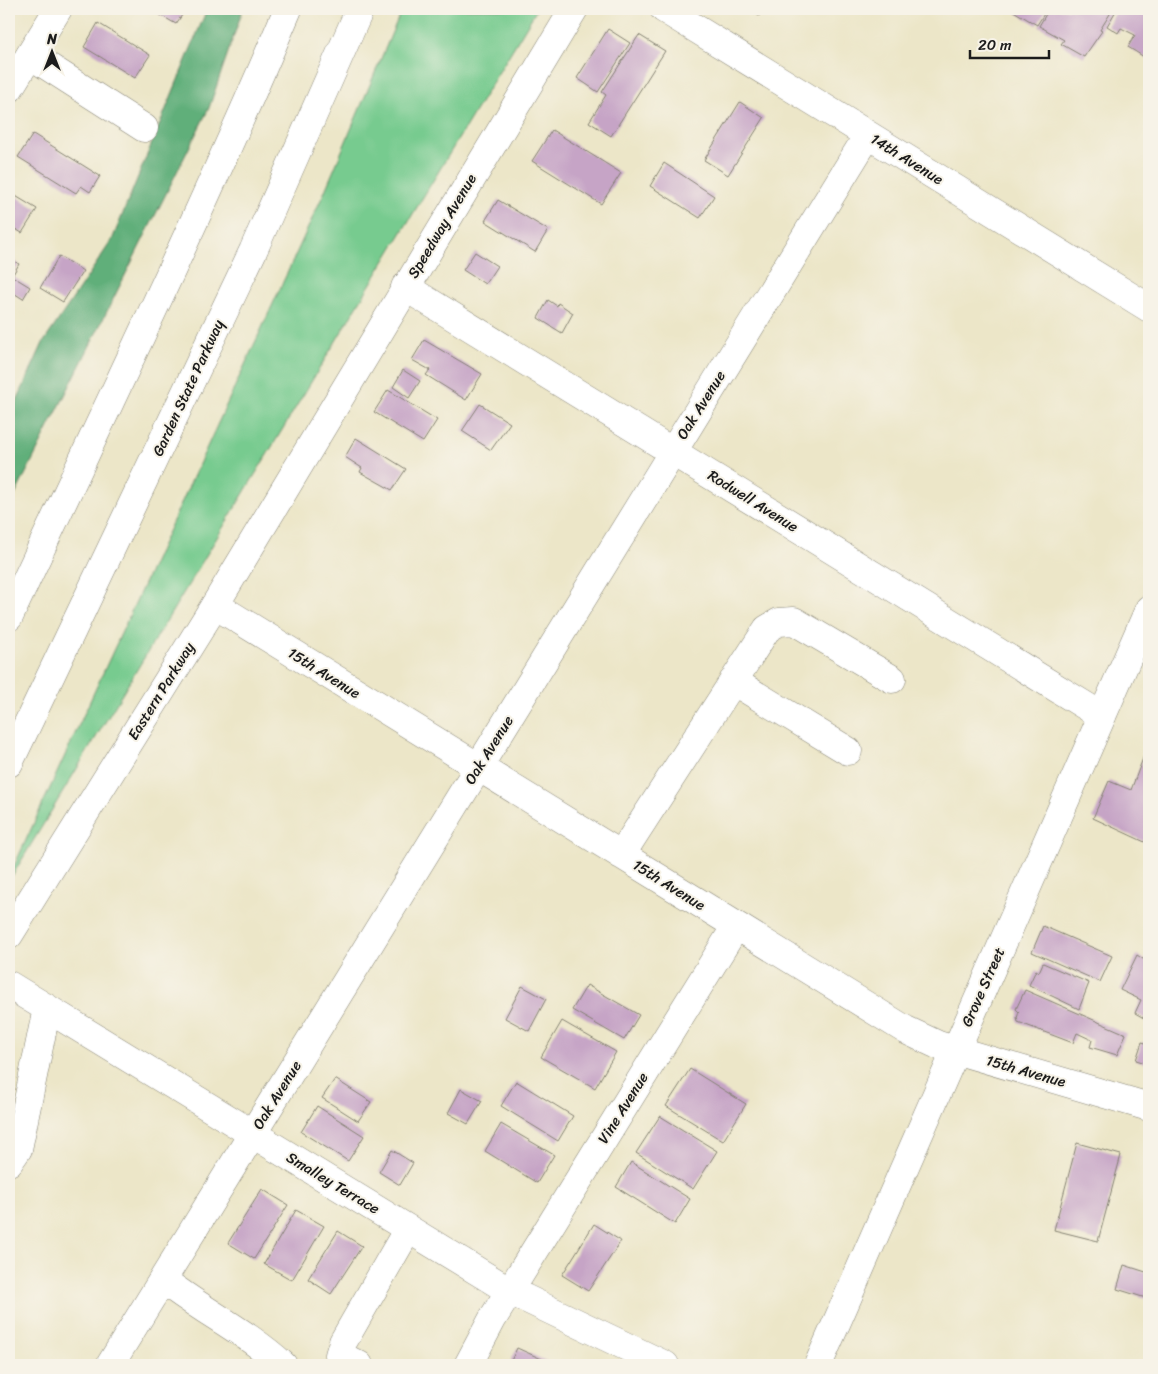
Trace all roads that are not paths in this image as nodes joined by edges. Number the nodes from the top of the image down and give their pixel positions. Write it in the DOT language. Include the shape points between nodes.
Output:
graph roads {
  1 [pos="58,9"];
  2 [pos="288,9"];
  3 [pos="360,9"];
  4 [pos="574,9"];
  5 [pos="664,9"];
  6 [pos="30,55"];
  7 [pos="9,89"];
  8 [pos="144,128"];
  9 [pos="868,135"];
  10 [pos="405,287"];
  11 [pos="1149,308"];
  12 [pos="310,444"];
  13 [pos="673,452"];
  14 [pos="38,555"];
  15 [pos="9,604"];
  16 [pos="214,605"];
  17 [pos="1149,609"];
  18 [pos="9,617"];
  19 [pos="892,678"];
  20 [pos="733,681"];
  21 [pos="1102,716"];
  22 [pos="848,751"];
  23 [pos="9,763"];
  24 [pos="479,767"];
  25 [pos="621,855"];
  26 [pos="736,926"];
  27 [pos="9,935"];
  28 [pos="9,985"];
  29 [pos="47,1008"];
  30 [pos="955,1051"];
  31 [pos="1149,1107"];
  32 [pos="253,1134"];
  33 [pos="9,1162"];
  34 [pos="408,1229"];
  35 [pos="163,1280"];
  36 [pos="510,1291"];
  37 [pos="341,1362"];
  38 [pos="110,1365"];
  39 [pos="283,1365"];
  40 [pos="468,1365"];
  41 [pos="665,1365"];
  42 [pos="818,1365"];
  1 -- 6 [label="main road"];
  2 -- 14 [label="main road" via="120,384"];
  3 -- 23 [label="main road, Garden State Parkway" via="253,251"];
  4 -- 10 [label="main road, Speedway Avenue"];
  5 -- 9 [label="main road, 14th Avenue"];
  6 -- 7 [label="main road"];
  6 -- 8 [label="main road"];
  9 -- 11 [label="main road, 14th Avenue"];
  9 -- 13 [label="main road, Oak Avenue"];
  10 -- 12 [label="main road, Speedway Avenue"];
  10 -- 13 [label="main road, Rodwell Avenue"];
  12 -- 16 [label="main road, Eastern Parkway"];
  13 -- 21 [label="main road, Rodwell Avenue"];
  13 -- 24 [label="main road, Oak Avenue"];
  14 -- 15 [label="main road"];
  14 -- 18 [label="main road"];
  16 -- 24 [label="main road, 15th Avenue"];
  16 -- 27 [label="main road, Eastern Parkway"];
  17 -- 21 [label="main road, Grove Street"];
  19 -- 20 [label="main road" via="794,621 779,622 767,629"];
  20 -- 22 [label="main road"];
  20 -- 25 [label="main road"];
  21 -- 30 [label="main road, Grove Street"];
  24 -- 25 [label="main road, 15th Avenue"];
  24 -- 32 [label="main road, Oak Avenue"];
  25 -- 26 [label="main road, 15th Avenue"];
  26 -- 30 [label="main road, 15th Avenue" via="906,1030"];
  26 -- 36 [label="main road, Vine Avenue"];
  28 -- 29 [label="main road, Smalley Terrace"];
  29 -- 32 [label="main road, Smalley Terrace"];
  29 -- 33 [label="main road" via="18,1149"];
  30 -- 31 [label="main road, 15th Avenue"];
  30 -- 42 [label="main road, Grove Street"];
  32 -- 34 [label="main road, Smalley Terrace"];
  32 -- 35 [label="main road, Oak Avenue"];
  34 -- 36 [label="main road, Smalley Terrace"];
  34 -- 37 [label="main road" via="343,1342"];
  35 -- 38 [label="main road, Oak Avenue"];
  35 -- 39 [label="main road"];
  36 -- 40 [label="main road, Vine Avenue"];
  36 -- 41 [label="main road, Smalley Terrace"];
}
